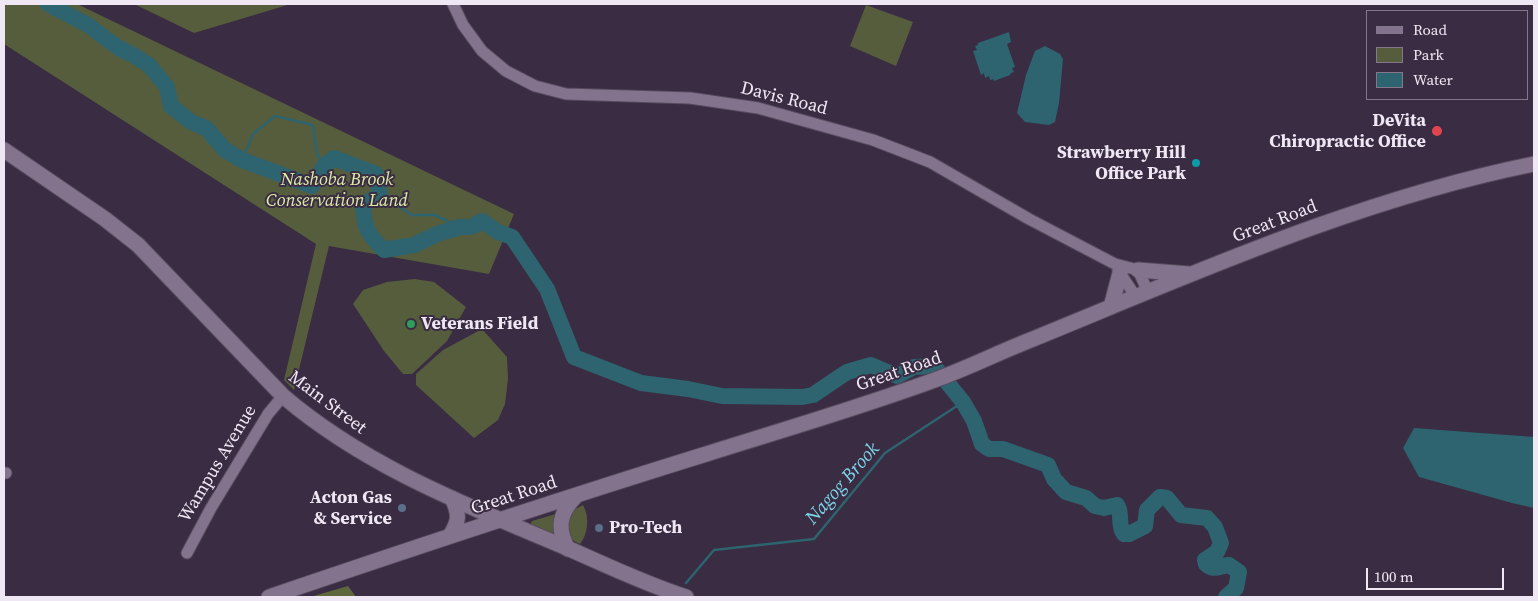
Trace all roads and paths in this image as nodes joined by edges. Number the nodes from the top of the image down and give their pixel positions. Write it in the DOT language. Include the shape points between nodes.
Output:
graph roads {
  1 [pos="453,4"];
  2 [pos="4,150"];
  3 [pos="1534,164"];
  4 [pos="1117,268"];
  5 [pos="1138,270"];
  6 [pos="1193,274"];
  7 [pos="1142,294"];
  8 [pos="1111,307"];
  9 [pos="283,396"];
  10 [pos="576,496"];
  11 [pos="452,498"];
  12 [pos="500,520"];
  13 [pos="450,536"];
  14 [pos="568,549"];
  15 [pos="187,553"];
  16 [pos="269,597"];
  17 [pos="686,597"];
  1 -- 4 [label="street, Davis Road" via="463,25 482,51 506,71 535,86 566,94 690,98 748,107 873,140 930,162"];
  2 -- 9 [label="main road, Main Street" via="138,245"];
  3 -- 6 [label="main road, Great Road" via="1394,200 1317,225"];
  4 -- 5 [label="street, Davis Road"];
  4 -- 7 [label="street, Davis Road"];
  4 -- 8 [label="main road"];
  5 -- 6 [label="main road"];
  5 -- 7 [label="street"];
  6 -- 7 [label="main road, Great Road"];
  7 -- 8 [label="main road, Great Road"];
  8 -- 10 [label="main road, Great Road" via="935,380"];
  9 -- 11 [label="main road, Main Street" via="350,446"];
  9 -- 15 [label="street, Wampus Avenue" via="263,421"];
  10 -- 12 [label="main road, Great Road"];
  10 -- 14 [label="main road" via="566,507 560,523"];
  11 -- 12 [label="main road, Main Street"];
  11 -- 13 [label="main road" via="459,515"];
  12 -- 13 [label="main road, Great Road"];
  12 -- 14 [label="main road, Main Street"];
  13 -- 16 [label="main road, Great Road"];
  14 -- 17 [label="main road, Main Street"];
}
